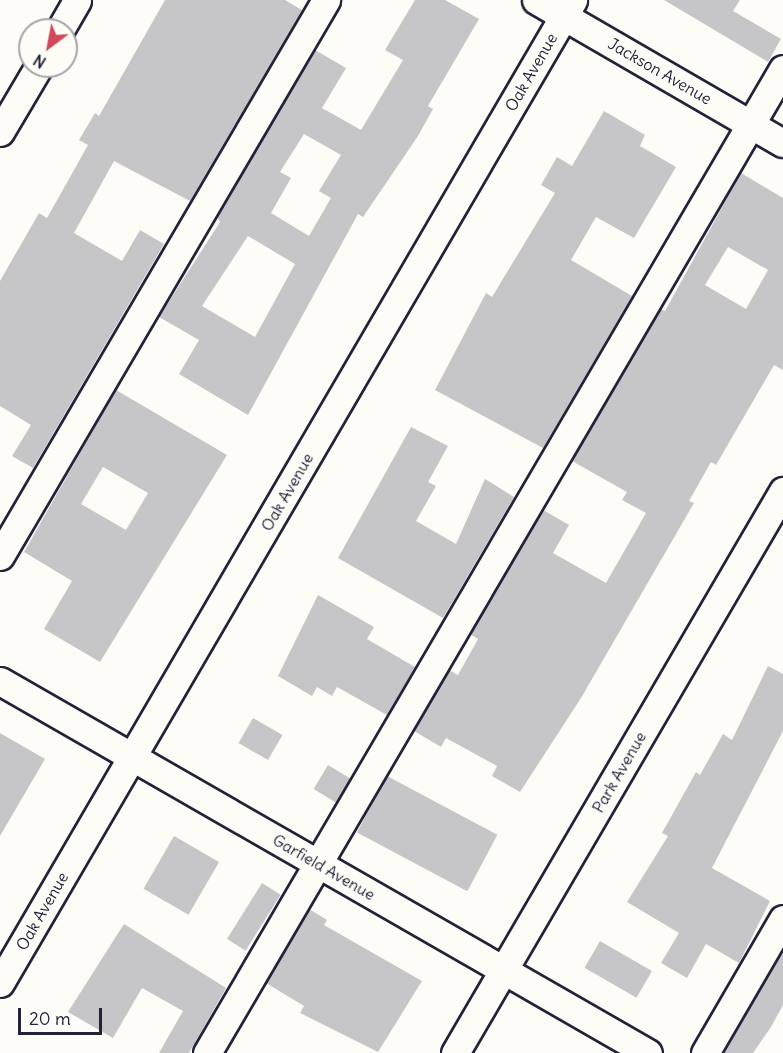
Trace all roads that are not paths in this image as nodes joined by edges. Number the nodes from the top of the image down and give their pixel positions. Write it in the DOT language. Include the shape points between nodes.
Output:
graph roads {
  1 [pos="77,0"];
  2 [pos="326,0"];
  3 [pos="536,0"];
  4 [pos="568,8"];
  5 [pos="67,18"];
  6 [pos="783,69"];
  7 [pos="32,78"];
  8 [pos="751,124"];
  9 [pos="0,132"];
  10 [pos="783,143"];
  11 [pos="783,491"];
  12 [pos="0,556"];
  13 [pos="0,681"];
  14 [pos="132,759"];
  15 [pos="318,863"];
  16 [pos="783,919"];
  17 [pos="503,970"];
  18 [pos="0,983"];
  19 [pos="207,1053"];
  20 [pos="455,1053"];
  21 [pos="648,1053"];
  22 [pos="705,1053"];
  1 -- 5 [label="street"];
  2 -- 12 [label="street"];
  3 -- 4 [label="street, Jackson Avenue"];
  4 -- 8 [label="street, Jackson Avenue"];
  4 -- 14 [label="street, Oak Avenue"];
  6 -- 8 [label="street"];
  7 -- 9 [label="street"];
  8 -- 10 [label="street, Jackson Avenue"];
  8 -- 15 [label="street"];
  11 -- 17 [label="street, Park Avenue"];
  13 -- 14 [label="street, Garfield Avenue"];
  14 -- 15 [label="street, Garfield Avenue"];
  14 -- 18 [label="street, Oak Avenue"];
  15 -- 17 [label="street, Garfield Avenue"];
  15 -- 19 [label="street"];
  16 -- 22 [label="street"];
  17 -- 20 [label="street, Park Avenue"];
  17 -- 21 [label="street, Garfield Avenue"];
}
